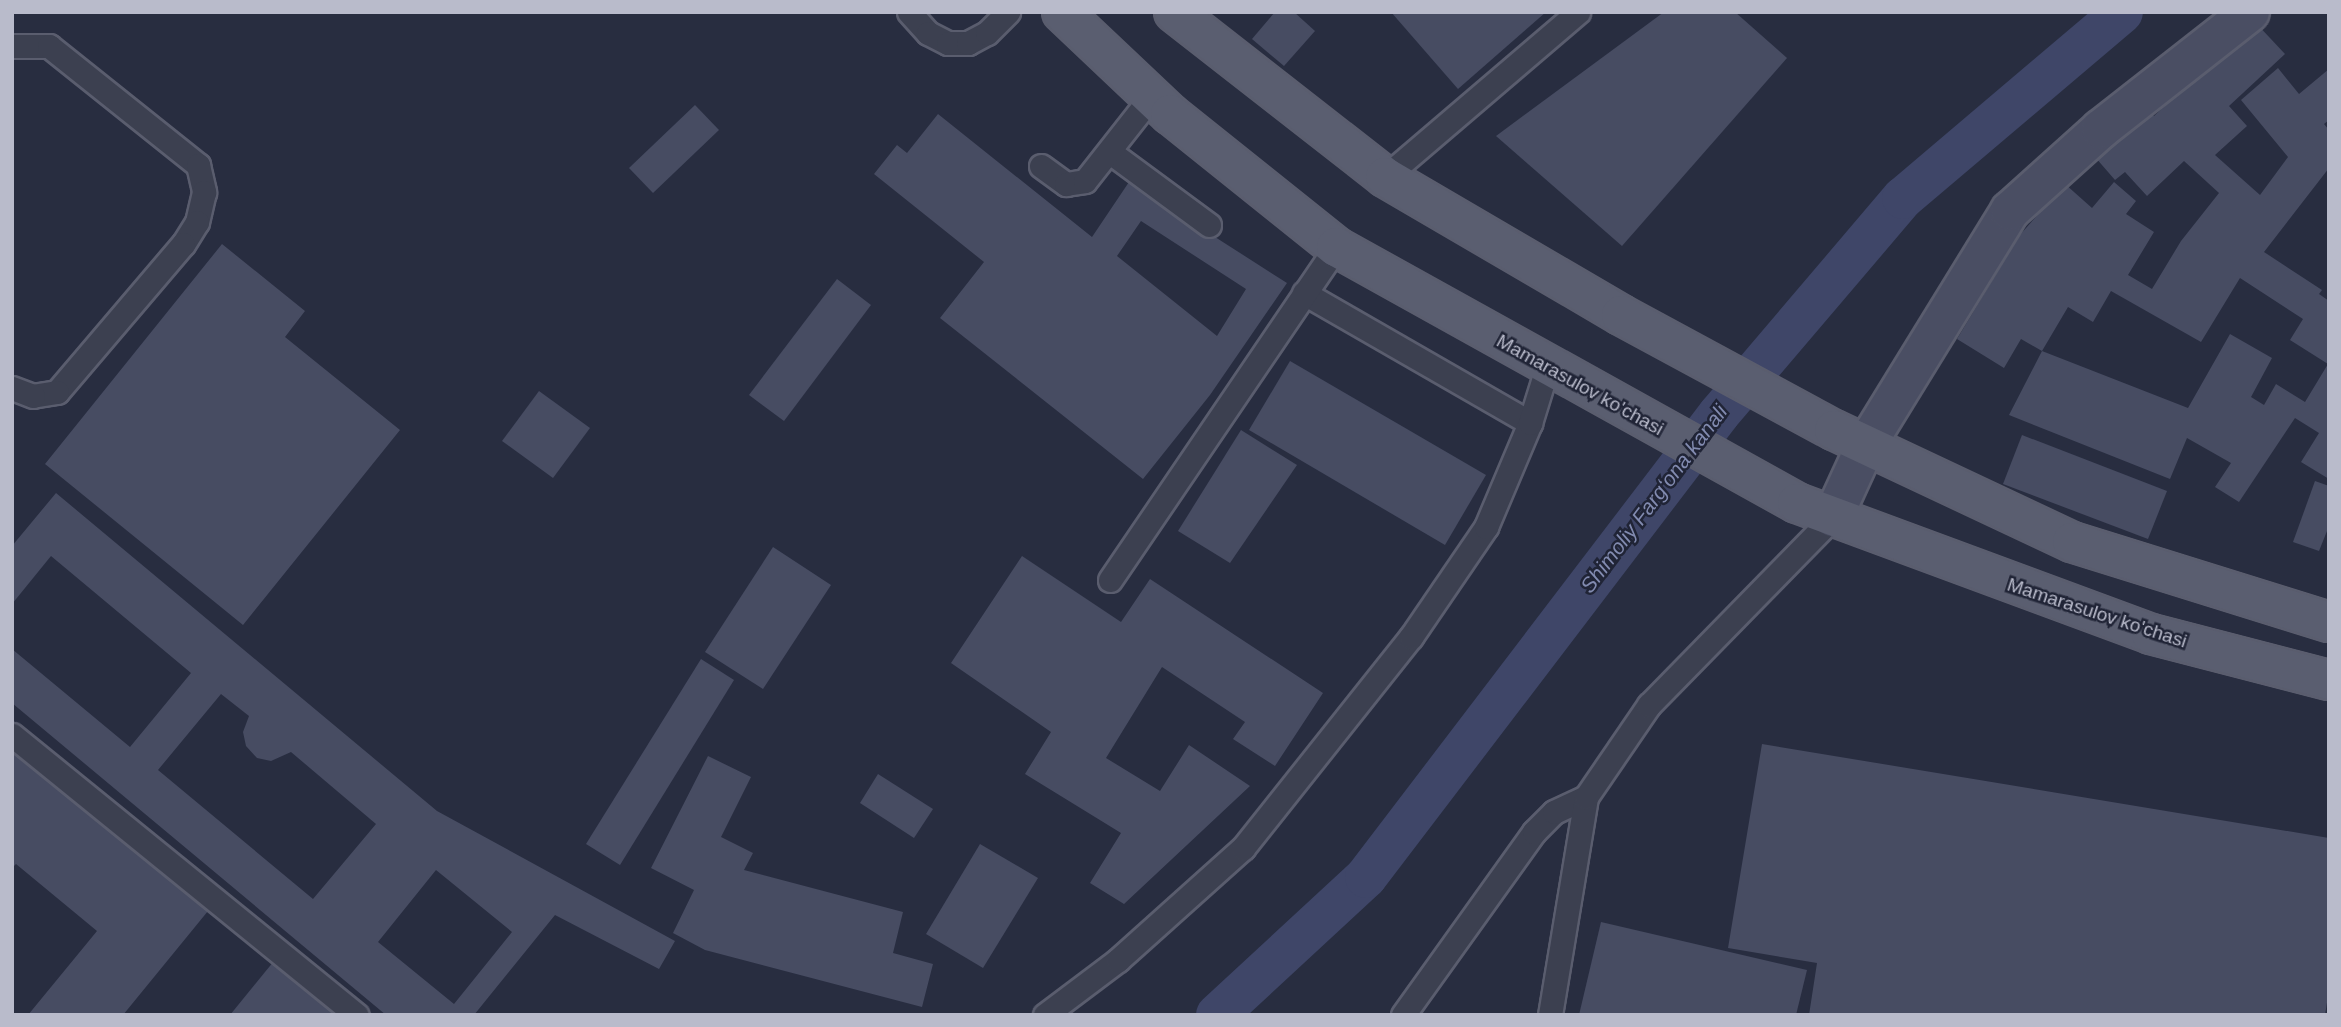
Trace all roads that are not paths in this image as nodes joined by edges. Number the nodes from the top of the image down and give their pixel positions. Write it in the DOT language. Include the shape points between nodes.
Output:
graph roads {
  1 [pos="909,12"];
  2 [pos="1008,12"];
  3 [pos="1062,12"];
  4 [pos="1174,12"];
  5 [pos="1578,12"];
  6 [pos="2250,12"];
  7 [pos="12,46"];
  8 [pos="1152,96"];
  9 [pos="1110,152"];
  10 [pos="1041,166"];
  11 [pos="1385,177"];
  12 [pos="1209,225"];
  13 [pos="1336,247"];
  14 [pos="1304,293"];
  15 [pos="1548,368"];
  16 [pos="12,388"];
  17 [pos="1530,423"];
  18 [pos="1850,437"];
  19 [pos="1833,517"];
  20 [pos="1110,580"];
  21 [pos="2329,622"];
  22 [pos="2329,680"];
  23 [pos="12,735"];
  24 [pos="1586,797"];
  25 [pos="357,1015"];
  26 [pos="1045,1015"];
  27 [pos="1403,1015"];
  28 [pos="1550,1015"];
  1 -- 2 [label="lane" via="928,33 948,43 978,38"];
  3 -- 8 [label="main road, Mamarasulov ko'chasi"];
  4 -- 11 [label="main road"];
  5 -- 11 [label="lane"];
  6 -- 18 [label="street" via="2101,129 2010,211"];
  7 -- 16 [label="lane" via="49,46 198,165 204,192 197,222 183,244 57,392 33,396"];
  8 -- 9 [label="lane"];
  8 -- 13 [label="main road, Mamarasulov ko'chasi"];
  9 -- 10 [label="lane" via="1085,181 1074,185"];
  9 -- 12 [label="lane"];
  11 -- 18 [label="main road" via="1621,315"];
  13 -- 14 [label="lane"];
  13 -- 15 [label="main road, Mamarasulov ko'chasi"];
  14 -- 17 [label="lane"];
  14 -- 20 [label="lane"];
  15 -- 17 [label="lane"];
  15 -- 19 [label="main road, Mamarasulov ko'chasi" via="1797,503"];
  17 -- 26 [label="lane" via="1486,527 1411,637 1243,848 1118,960"];
  18 -- 19 [label="street"];
  18 -- 21 [label="main road" via="2072,542"];
  19 -- 22 [label="main road, Mamarasulov ko'chasi" via="2151,634"];
  19 -- 24 [label="lane" via="1649,705"];
  23 -- 25 [label="lane"];
  24 -- 27 [label="lane" via="1554,812 1534,832"];
  24 -- 28 [label="lane"];
}
